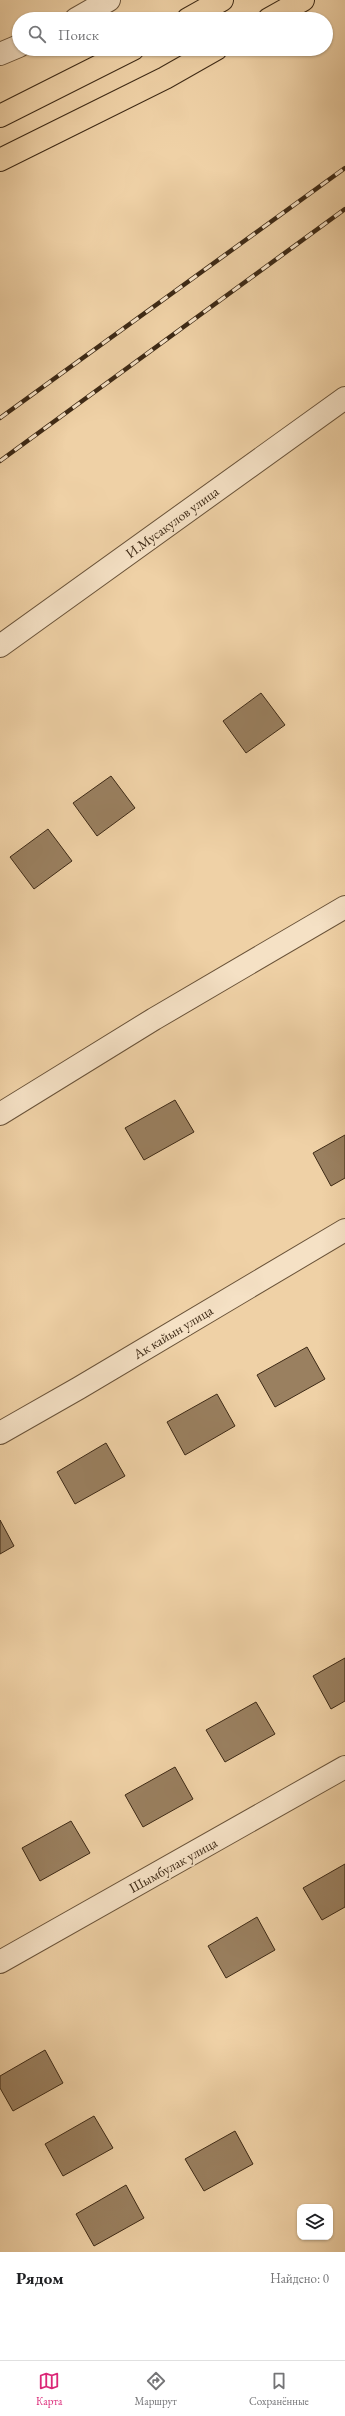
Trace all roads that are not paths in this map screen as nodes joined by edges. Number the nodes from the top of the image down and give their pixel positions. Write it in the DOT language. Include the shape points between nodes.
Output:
graph roads {
  1 [pos="109,0"];
  2 [pos="222,0"];
  3 [pos="303,0"];
  4 [pos="88,12"];
  5 [pos="201,12"];
  6 [pos="282,12"];
  7 [pos="12,49"];
  8 [pos="0,54"];
  9 [pos="119,56"];
  10 [pos="204,56"];
  11 [pos="0,116"];
  12 [pos="0,160"];
  13 [pos="345,398"];
  14 [pos="0,646"];
  15 [pos="345,907"];
  16 [pos="0,1114"];
  17 [pos="345,1230"];
  18 [pos="0,1433"];
  19 [pos="345,1767"];
  20 [pos="0,1962"];
  1 -- 4 [label="street"];
  2 -- 5 [label="highway"];
  3 -- 6 [label="highway"];
  7 -- 8 [label="street"];
  9 -- 11 [label="highway"];
  10 -- 12 [label="highway" via="165,78"];
  13 -- 14 [label="street, И.Мусакулов улица"];
  15 -- 16 [label="street" via="154,1019"];
  17 -- 18 [label="street, Ак кайын улица"];
  19 -- 20 [label="street, Шымбулак улица"];
}
